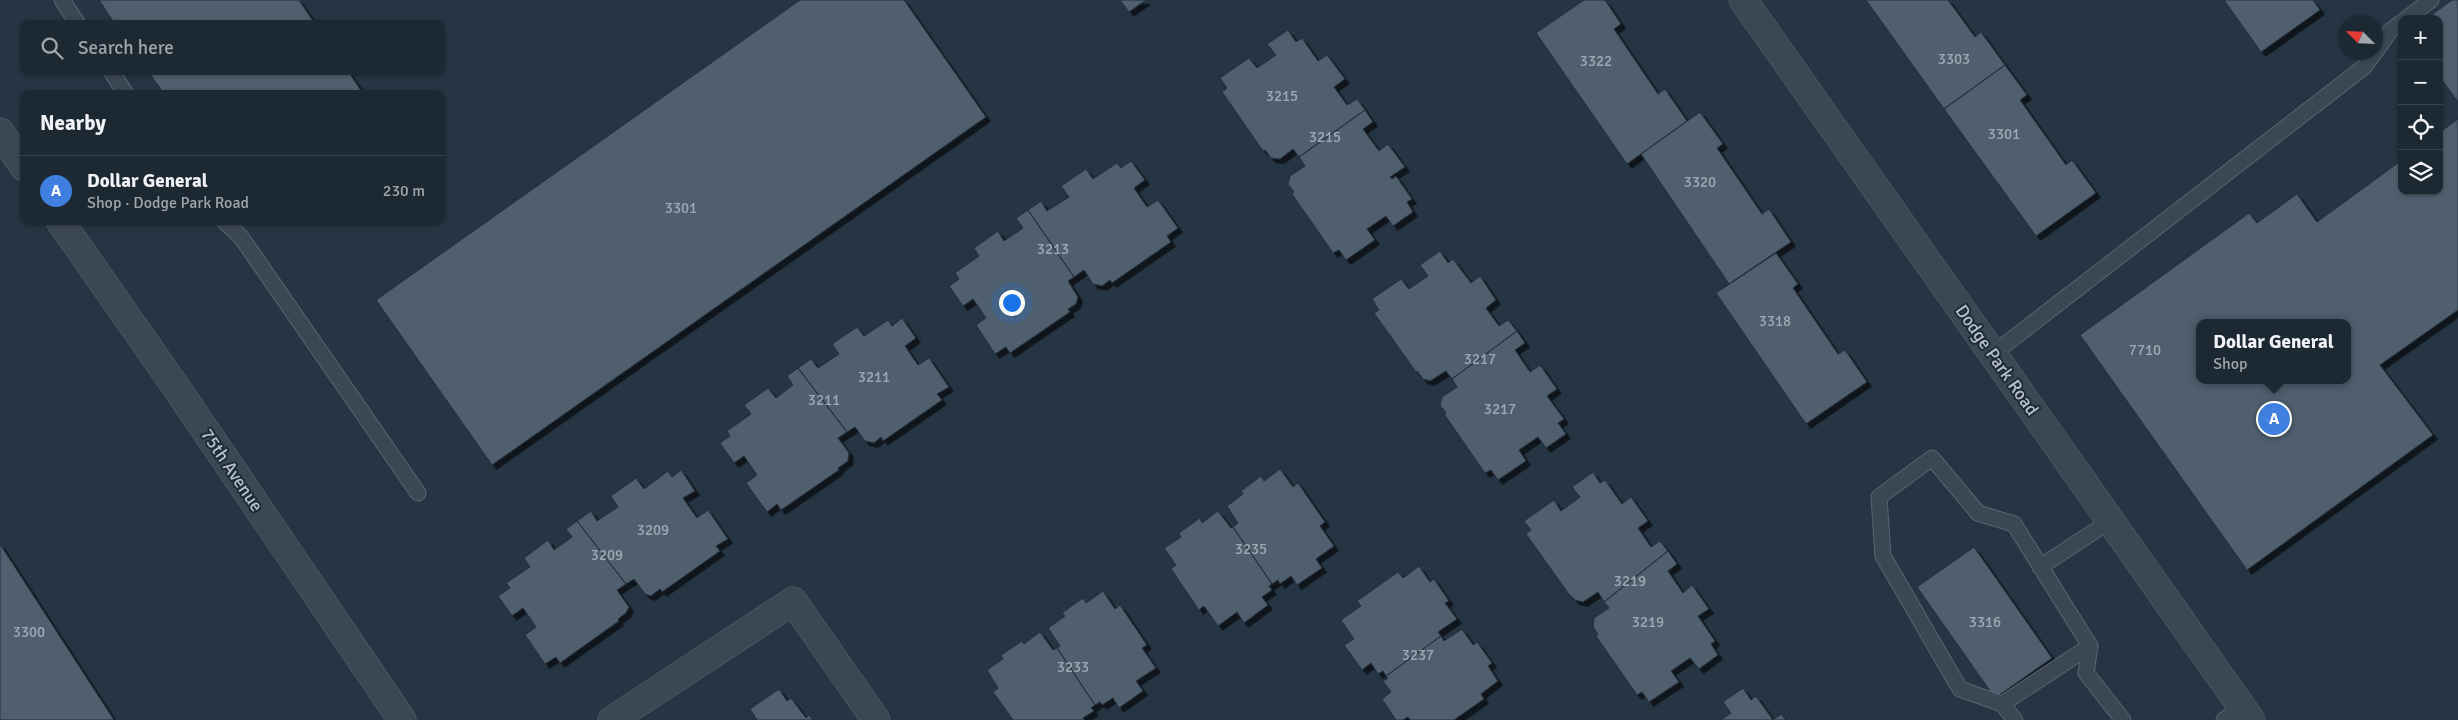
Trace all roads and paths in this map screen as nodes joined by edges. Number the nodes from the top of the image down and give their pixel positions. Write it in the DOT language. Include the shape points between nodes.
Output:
graph roads {
  1 [pos="62,0"];
  2 [pos="1743,0"];
  3 [pos="2431,0"];
  4 [pos="2411,15"];
  5 [pos="75,20"];
  6 [pos="2398,25"];
  7 [pos="2383,41"];
  8 [pos="2369,60"];
  9 [pos="114,75"];
  10 [pos="123,90"];
  11 [pos="0,132"];
  12 [pos="20,161"];
  13 [pos="63,225"];
  14 [pos="228,225"];
  15 [pos="1993,354"];
  16 [pos="418,493"];
  17 [pos="2110,521"];
  18 [pos="2040,567"];
  19 [pos="2090,646"];
  20 [pos="2002,704"];
  21 [pos="2239,716"];
  22 [pos="402,720"];
  23 [pos="612,720"];
  24 [pos="876,720"];
  25 [pos="2015,720"];
  26 [pos="2123,720"];
  1 -- 5 [label="lane"];
  2 -- 15 [label="street, Dodge Park Road"];
  3 -- 4 [label="lane"];
  6 -- 7 [label="lane"];
  8 -- 15 [label="lane"];
  9 -- 10 [label="lane"];
  11 -- 12 [label="street"];
  13 -- 22 [label="street, 75th Avenue"];
  14 -- 16 [label="lane" via="241,237"];
  15 -- 17 [label="street, Dodge Park Road"];
  17 -- 18 [label="lane"];
  17 -- 21 [label="street, Dodge Park Road"];
  18 -- 19 [label="lane"];
  18 -- 20 [label="lane" via="2014,524 1978,513 1932,458 1879,497 1883,556 1960,689"];
  19 -- 20 [label="lane"];
  19 -- 26 [label="lane" via="2086,673"];
  20 -- 25 [label="lane"];
  23 -- 24 [label="street" via="793,601"];
}
